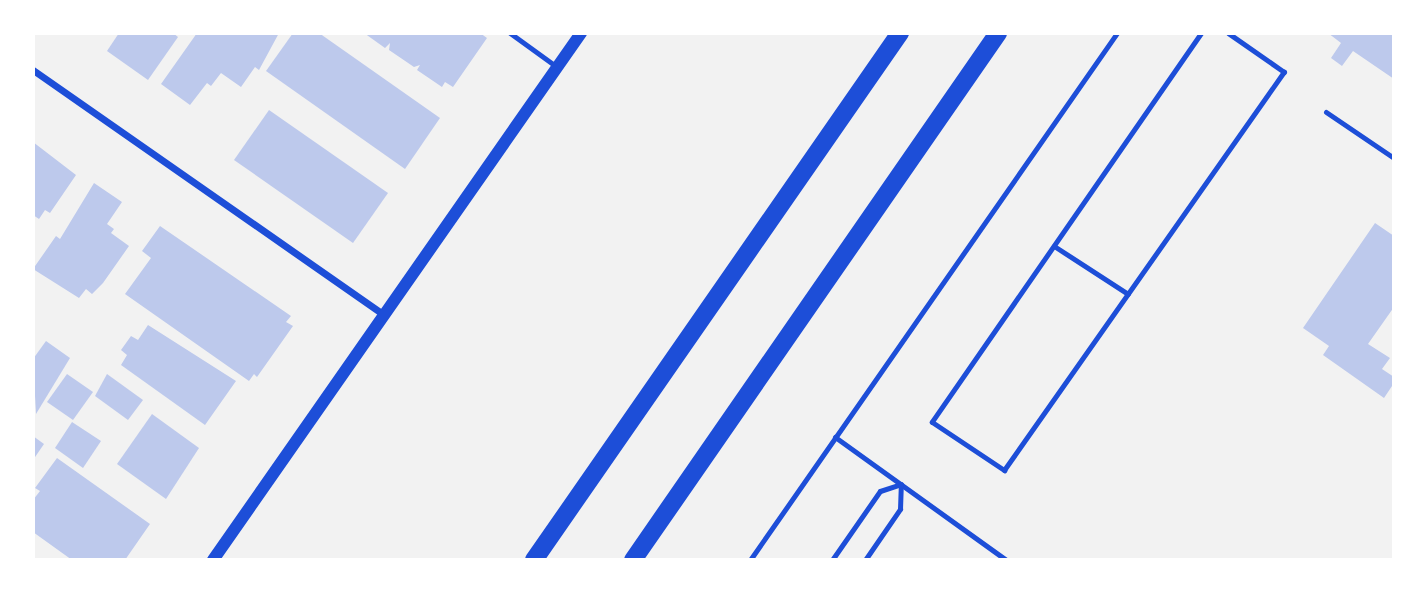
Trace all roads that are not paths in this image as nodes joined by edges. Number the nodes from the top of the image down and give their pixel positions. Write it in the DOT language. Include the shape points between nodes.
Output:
graph roads {
  1 [pos="510,33"];
  2 [pos="581,33"];
  3 [pos="901,33"];
  4 [pos="998,33"];
  5 [pos="1116,33"];
  6 [pos="1201,33"];
  7 [pos="1228,33"];
  8 [pos="557,67"];
  9 [pos="33,70"];
  10 [pos="1326,112"];
  11 [pos="1394,158"];
  12 [pos="1054,246"];
  13 [pos="1128,294"];
  14 [pos="384,315"];
  15 [pos="835,437"];
  16 [pos="901,484"];
  17 [pos="213,560"];
  18 [pos="534,560"];
  19 [pos="633,560"];
  20 [pos="750,560"];
  21 [pos="832,560"];
  22 [pos="865,560"];
  23 [pos="1006,560"];
  1 -- 8 [label="lane"];
  2 -- 8 [label="street"];
  3 -- 18 [label="main road"];
  4 -- 19 [label="main road"];
  5 -- 15 [label="lane"];
  6 -- 12 [label="lane"];
  7 -- 13 [label="lane" via="1284,72"];
  8 -- 14 [label="street"];
  9 -- 14 [label="street"];
  10 -- 11 [label="lane"];
  12 -- 13 [label="lane"];
  12 -- 13 [label="lane" via="932,422 1004,470"];
  14 -- 17 [label="street"];
  15 -- 16 [label="lane"];
  15 -- 20 [label="lane"];
  16 -- 21 [label="lane" via="880,491"];
  16 -- 22 [label="lane" via="900,509"];
  16 -- 23 [label="lane"];
}
